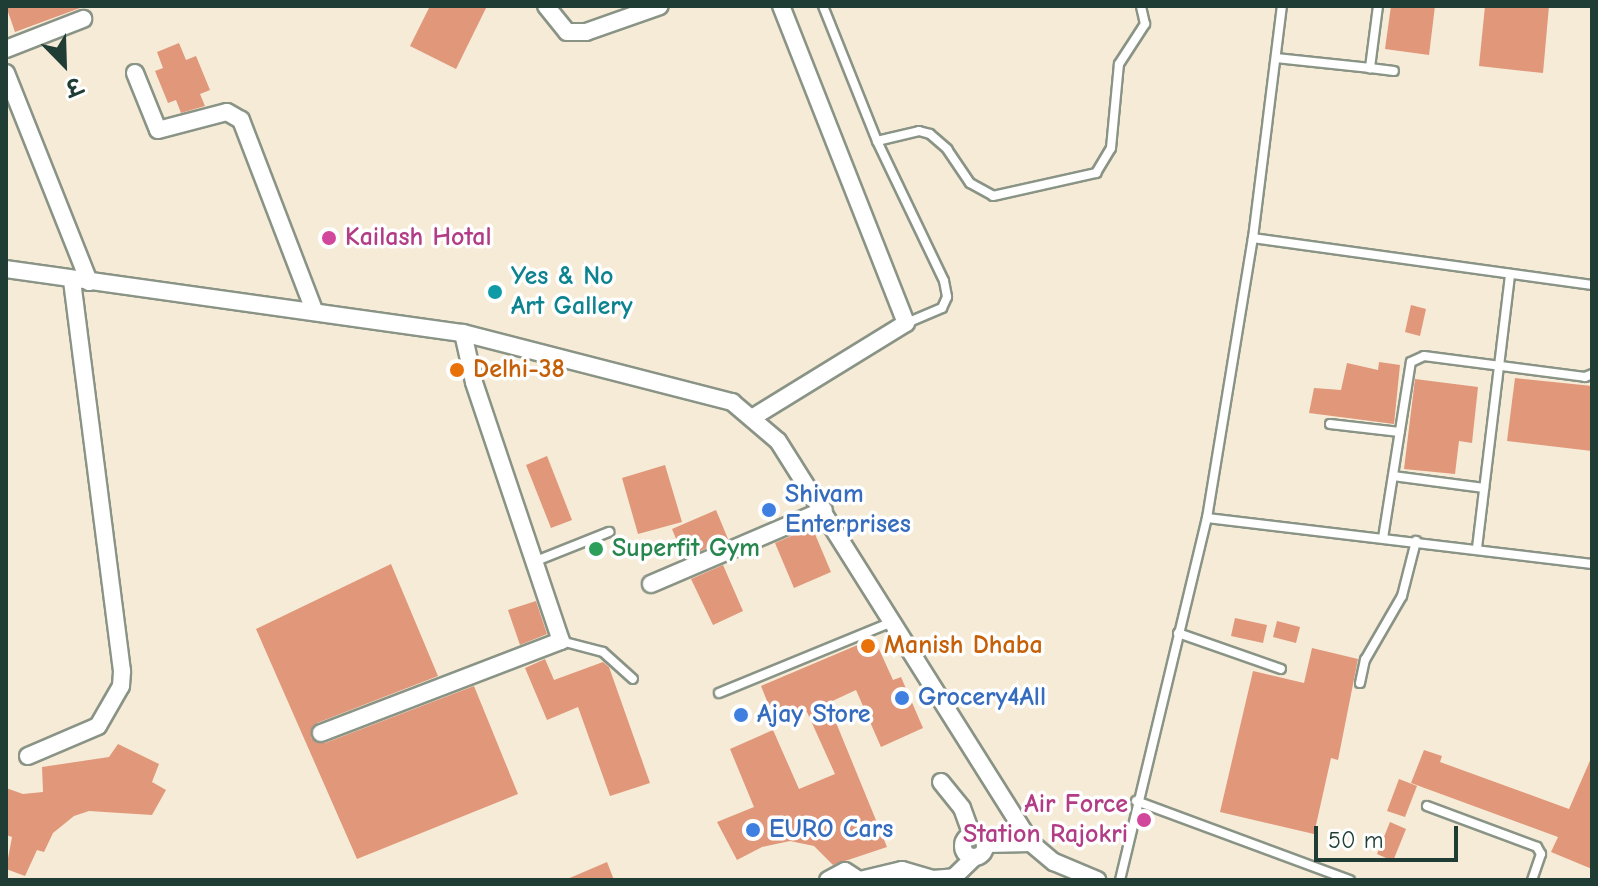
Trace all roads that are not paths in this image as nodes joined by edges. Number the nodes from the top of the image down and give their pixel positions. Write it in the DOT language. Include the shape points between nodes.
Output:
graph roads {
  1 [pos="546,6"];
  2 [pos="660,6"];
  3 [pos="781,6"];
  4 [pos="823,6"];
  5 [pos="1141,6"];
  6 [pos="1282,6"];
  7 [pos="1378,6"];
  8 [pos="83,19"];
  9 [pos="6,49"];
  10 [pos="1276,58"];
  11 [pos="1370,68"];
  12 [pos="1394,71"];
  13 [pos="6,73"];
  14 [pos="135,73"];
  15 [pos="877,141"];
  16 [pos="1253,238"];
  17 [pos="6,269"];
  18 [pos="1510,274"];
  19 [pos="81,281"];
  20 [pos="1592,285"];
  21 [pos="314,310"];
  22 [pos="906,323"];
  23 [pos="463,333"];
  24 [pos="1499,368"];
  25 [pos="1592,374"];
  26 [pos="755,416"];
  27 [pos="1330,424"];
  28 [pos="1400,432"];
  29 [pos="1393,476"];
  30 [pos="1484,488"];
  31 [pos="824,510"];
  32 [pos="1207,518"];
  33 [pos="609,532"];
  34 [pos="1383,538"];
  35 [pos="1416,541"];
  36 [pos="1477,548"];
  37 [pos="536,561"];
  38 [pos="1592,564"];
  39 [pos="651,584"];
  40 [pos="892,621"];
  41 [pos="1178,633"];
  42 [pos="561,641"];
  43 [pos="1281,669"];
  44 [pos="633,679"];
  45 [pos="1360,683"];
  46 [pos="719,693"];
  47 [pos="321,733"];
  48 [pos="28,756"];
  49 [pos="941,782"];
  50 [pos="1136,801"];
  51 [pos="1427,806"];
  52 [pos="1031,843"];
  53 [pos="978,845"];
  54 [pos="1534,879"];
  55 [pos="828,880"];
  56 [pos="859,880"];
  57 [pos="1097,880"];
  58 [pos="1120,880"];
  59 [pos="1350,880"];
  1 -- 2 [label="street" via="567,32 586,32"];
  3 -- 22 [label="street"];
  4 -- 15 [label="lane"];
  5 -- 15 [label="lane" via="1145,24 1119,64 1111,148 1096,173 993,196 970,183 930,134 919,131"];
  6 -- 10 [label="lane"];
  7 -- 11 [label="lane"];
  8 -- 9 [label="street"];
  10 -- 11 [label="lane"];
  10 -- 16 [label="lane"];
  11 -- 12 [label="lane"];
  13 -- 19 [label="street"];
  14 -- 21 [label="street" via="158,130 227,112 241,120"];
  15 -- 22 [label="lane" via="947,297 942,308"];
  16 -- 18 [label="lane"];
  16 -- 32 [label="lane"];
  17 -- 19 [label="street"];
  18 -- 20 [label="lane"];
  18 -- 24 [label="lane"];
  19 -- 21 [label="street"];
  19 -- 48 [label="street" via="121,686 98,726"];
  21 -- 23 [label="street"];
  22 -- 26 [label="street"];
  23 -- 26 [label="street" via="707,392"];
  23 -- 37 [label="street" via="474,382"];
  24 -- 25 [label="lane"];
  24 -- 28 [label="lane" via="1416,358"];
  24 -- 30 [label="lane"];
  26 -- 31 [label="street"];
  27 -- 28 [label="lane"];
  28 -- 29 [label="lane"];
  29 -- 30 [label="lane"];
  29 -- 34 [label="lane"];
  30 -- 36 [label="lane"];
  31 -- 39 [label="street"];
  31 -- 40 [label="street"];
  32 -- 34 [label="lane"];
  32 -- 41 [label="lane"];
  33 -- 37 [label="lane"];
  34 -- 35 [label="lane"];
  35 -- 36 [label="lane"];
  35 -- 45 [label="lane" via="1402,596 1365,660"];
  36 -- 38 [label="lane"];
  37 -- 42 [label="street"];
  40 -- 46 [label="lane"];
  40 -- 52 [label="street"];
  41 -- 43 [label="lane"];
  41 -- 50 [label="lane"];
  42 -- 44 [label="lane" via="603,652"];
  42 -- 47 [label="street"];
  49 -- 53 [label="street" via="957,800"];
  50 -- 58 [label="lane"];
  50 -- 59 [label="lane"];
  51 -- 54 [label="lane" via="1537,847 1541,854"];
  52 -- 53 [label="street"];
  52 -- 57 [label="street" via="1054,862"];
  53 -- 56 [label="street" via="954,877 933,879 902,870"];
  55 -- 56 [label="street" via="845,871"];
}
